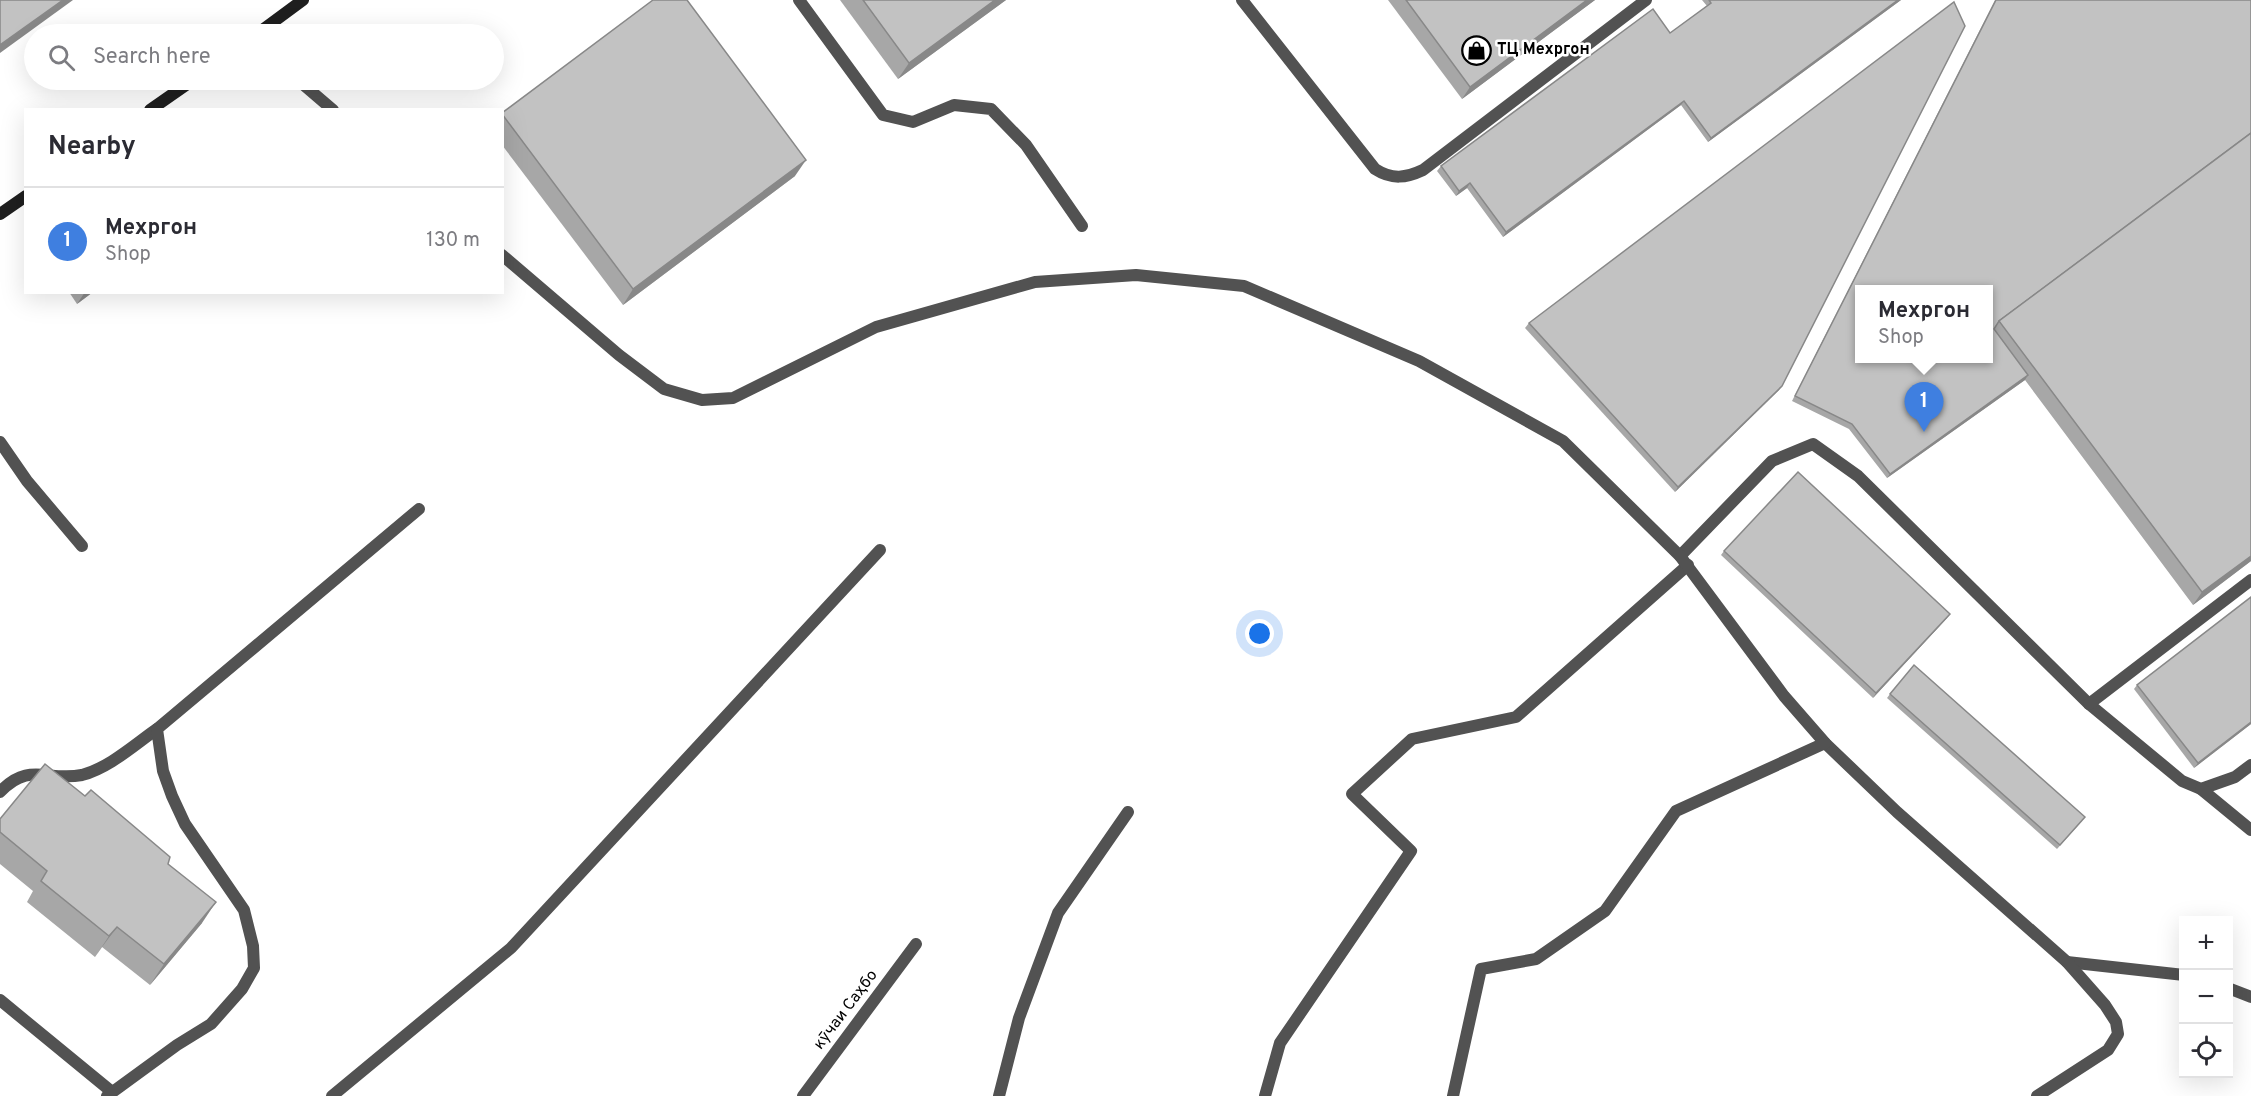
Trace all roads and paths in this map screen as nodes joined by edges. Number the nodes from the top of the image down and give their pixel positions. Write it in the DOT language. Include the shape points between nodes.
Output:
graph roads {
  1 [pos="303,0"];
  2 [pos="799,0"];
  3 [pos="1242,0"];
  4 [pos="1646,0"];
  5 [pos="271,24"];
  6 [pos="179,90"];
  7 [pos="310,90"];
  8 [pos="153,108"];
  9 [pos="331,108"];
  10 [pos="24,197"];
  11 [pos="0,214"];
  12 [pos="1082,225"];
  13 [pos="504,257"];
  14 [pos="0,442"];
  15 [pos="419,509"];
  16 [pos="82,546"];
  17 [pos="880,550"];
  18 [pos="1684,561"];
  19 [pos="2251,580"];
  20 [pos="2089,704"];
  21 [pos="157,729"];
  22 [pos="1825,743"];
  23 [pos="2251,765"];
  24 [pos="2200,789"];
  25 [pos="0,792"];
  26 [pos="1128,812"];
  27 [pos="2251,830"];
  28 [pos="916,944"];
  29 [pos="2067,962"];
  30 [pos="2179,974"];
  31 [pos="2233,990"];
  32 [pos="2251,997"];
  33 [pos="0,1000"];
  34 [pos="110,1094"];
  35 [pos="332,1096"];
  36 [pos="803,1096"];
  37 [pos="999,1096"];
  38 [pos="1265,1096"];
  39 [pos="1453,1096"];
  40 [pos="2037,1096"];
  1 -- 5 [label="main road"];
  2 -- 12 [label="street" via="883,115 913,122 954,105 991,108 1026,145"];
  3 -- 4 [label="street" via="1375,169 1397,178 1424,170"];
  6 -- 8 [label="main road"];
  7 -- 9 [label="street"];
  10 -- 11 [label="main road"];
  13 -- 18 [label="street" via="619,356 664,389 702,400 733,398 876,327 1035,282 1136,275 1244,286 1419,361 1563,441"];
  14 -- 16 [label="street"];
  15 -- 21 [label="street"];
  17 -- 35 [label="street" via="511,948"];
  18 -- 20 [label="street" via="1772,461 1813,444 1858,476"];
  18 -- 22 [label="street" via="1784,696"];
  18 -- 38 [label="street" via="1516,717 1412,739 1352,794 1411,851 1280,1042"];
  19 -- 20 [label="street"];
  20 -- 24 [label="street" via="2182,781"];
  21 -- 25 [label="street" via="100,768 81,775 55,777 34,773 20,777"];
  21 -- 34 [label="street" via="163,771 185,824 244,910 254,968 242,989 211,1024"];
  22 -- 29 [label="street"];
  22 -- 39 [label="street" via="1676,811 1605,911 1536,959 1481,969"];
  23 -- 24 [label="street" via="2235,777"];
  24 -- 27 [label="street"];
  26 -- 37 [label="street" via="1058,914 1019,1018"];
  28 -- 36 [label="street, кӯчаи Саҳбо"];
  29 -- 30 [label="street"];
  29 -- 40 [label="street" via="2105,1005 2116,1022 2118,1034 2108,1050"];
  31 -- 32 [label="street"];
  33 -- 34 [label="street"];
}
